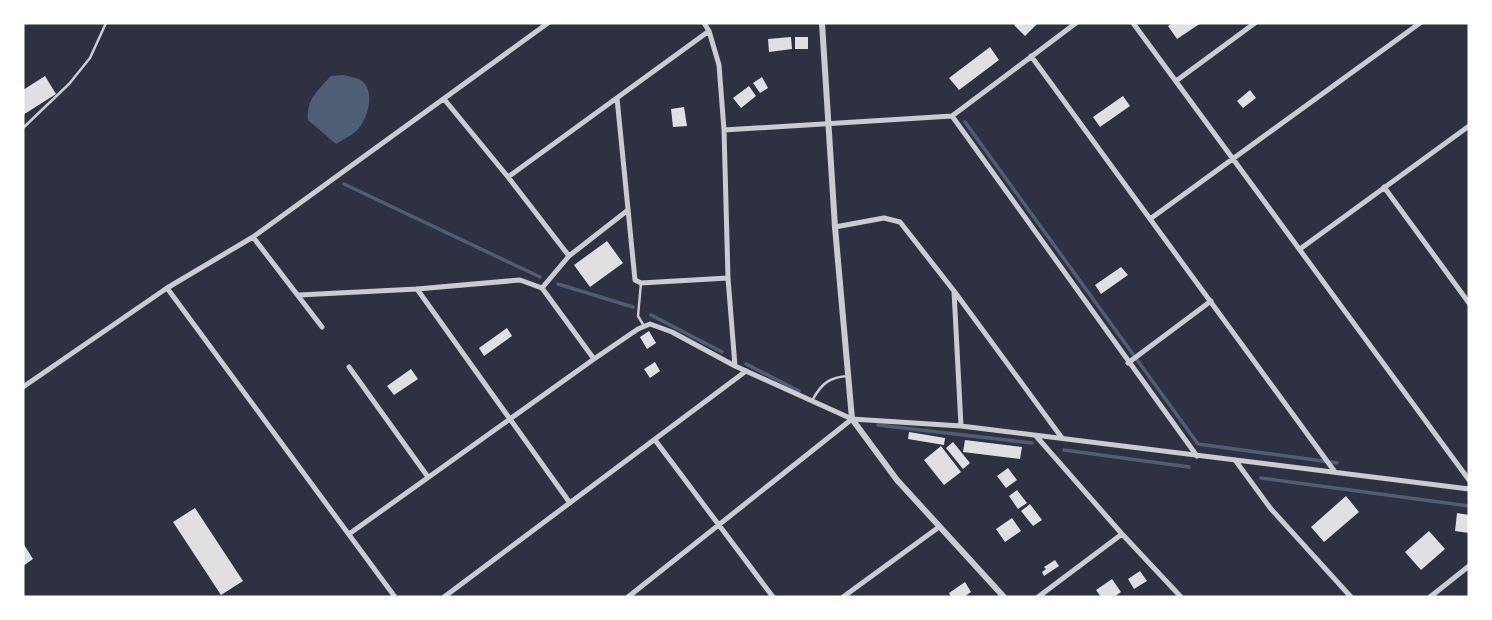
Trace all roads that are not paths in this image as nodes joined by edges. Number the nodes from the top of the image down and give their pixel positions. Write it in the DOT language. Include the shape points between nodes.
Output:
graph roads {
  1 [pos="106,23"];
  2 [pos="548,23"];
  3 [pos="704,23"];
  4 [pos="822,23"];
  5 [pos="1076,23"];
  6 [pos="1133,23"];
  7 [pos="1255,23"];
  8 [pos="1420,23"];
  9 [pos="1411,25"];
  10 [pos="709,31"];
  11 [pos="1031,56"];
  12 [pos="1176,81"];
  13 [pos="617,98"];
  14 [pos="444,99"];
  15 [pos="951,116"];
  16 [pos="827,125"];
  17 [pos="1469,126"];
  18 [pos="23,128"];
  19 [pos="724,130"];
  20 [pos="1233,159"];
  21 [pos="508,177"];
  22 [pos="1384,187"];
  23 [pos="628,210"];
  24 [pos="1150,219"];
  25 [pos="835,227"];
  26 [pos="253,237"];
  27 [pos="1300,249"];
  28 [pos="569,256"];
  29 [pos="729,278"];
  30 [pos="640,283"];
  31 [pos="167,288"];
  32 [pos="542,288"];
  33 [pos="417,289"];
  34 [pos="954,291"];
  35 [pos="299,295"];
  36 [pos="1211,301"];
  37 [pos="1469,303"];
  38 [pos="644,326"];
  39 [pos="322,327"];
  40 [pos="594,359"];
  41 [pos="1128,363"];
  42 [pos="736,366"];
  43 [pos="349,367"];
  44 [pos="746,371"];
  45 [pos="848,376"];
  46 [pos="23,387"];
  47 [pos="812,401"];
  48 [pos="510,418"];
  49 [pos="852,419"];
  50 [pos="961,426"];
  51 [pos="1036,436"];
  52 [pos="1062,439"];
  53 [pos="655,440"];
  54 [pos="1197,456"];
  55 [pos="1234,460"];
  56 [pos="1336,472"];
  57 [pos="428,477"];
  58 [pos="1469,480"];
  59 [pos="1469,489"];
  60 [pos="570,503"];
  61 [pos="719,527"];
  62 [pos="939,527"];
  63 [pos="349,534"];
  64 [pos="1122,534"];
  65 [pos="1469,566"];
  66 [pos="632,596"];
  67 [pos="395,597"];
  68 [pos="444,597"];
  69 [pos="772,597"];
  70 [pos="843,597"];
  71 [pos="1004,597"];
  72 [pos="1038,597"];
  73 [pos="1181,597"];
  74 [pos="1351,597"];
  75 [pos="1430,597"];
  1 -- 18 [label="lane" via="90,58"];
  2 -- 14 [label="street"];
  3 -- 10 [label="street"];
  4 -- 16 [label="street"];
  5 -- 11 [label="street"];
  6 -- 12 [label="street"];
  7 -- 12 [label="street"];
  8 -- 9 [label="street"];
  9 -- 20 [label="street"];
  10 -- 13 [label="street"];
  10 -- 19 [label="street" via="719,65"];
  11 -- 15 [label="street"];
  11 -- 24 [label="street"];
  12 -- 20 [label="street"];
  13 -- 21 [label="street"];
  13 -- 23 [label="street"];
  14 -- 21 [label="street"];
  14 -- 26 [label="street"];
  15 -- 16 [label="street"];
  15 -- 41 [label="street"];
  16 -- 19 [label="street"];
  16 -- 25 [label="street"];
  17 -- 22 [label="street"];
  19 -- 29 [label="street"];
  20 -- 24 [label="street"];
  20 -- 27 [label="street"];
  21 -- 28 [label="street"];
  22 -- 27 [label="street"];
  22 -- 37 [label="street"];
  23 -- 28 [label="street"];
  23 -- 30 [label="street" via="634,277"];
  24 -- 36 [label="street"];
  25 -- 34 [label="street" via="884,218 900,222"];
  25 -- 45 [label="street"];
  26 -- 31 [label="street"];
  26 -- 35 [label="street"];
  27 -- 58 [label="street"];
  28 -- 32 [label="street"];
  29 -- 30 [label="street"];
  29 -- 42 [label="street"];
  30 -- 38 [label="lane" via="638,316"];
  31 -- 46 [label="street"];
  31 -- 63 [label="street"];
  32 -- 33 [label="street" via="520,279"];
  32 -- 40 [label="street"];
  33 -- 35 [label="street"];
  33 -- 48 [label="street"];
  34 -- 50 [label="street"];
  34 -- 52 [label="street"];
  35 -- 39 [label="street"];
  36 -- 41 [label="street"];
  36 -- 56 [label="street"];
  38 -- 40 [label="street"];
  38 -- 42 [label="street" via="655,325"];
  40 -- 48 [label="street"];
  41 -- 54 [label="street"];
  42 -- 44 [label="street"];
  43 -- 57 [label="street"];
  44 -- 47 [label="street"];
  44 -- 53 [label="street"];
  45 -- 47 [label="lane" via="827,381"];
  45 -- 49 [label="street"];
  47 -- 49 [label="street"];
  48 -- 57 [label="street"];
  48 -- 60 [label="street"];
  49 -- 50 [label="street"];
  49 -- 61 [label="street"];
  49 -- 62 [label="street"];
  50 -- 51 [label="street"];
  51 -- 52 [label="street"];
  51 -- 64 [label="street"];
  52 -- 54 [label="street"];
  53 -- 60 [label="street"];
  53 -- 61 [label="street"];
  54 -- 55 [label="street"];
  55 -- 56 [label="street"];
  55 -- 74 [label="street" via="1271,509"];
  56 -- 59 [label="street"];
  57 -- 63 [label="street"];
  60 -- 68 [label="street"];
  61 -- 66 [label="street"];
  61 -- 69 [label="street"];
  62 -- 70 [label="street"];
  62 -- 71 [label="street"];
  63 -- 67 [label="street"];
  64 -- 72 [label="street"];
  64 -- 73 [label="street"];
  65 -- 75 [label="street"];
}
